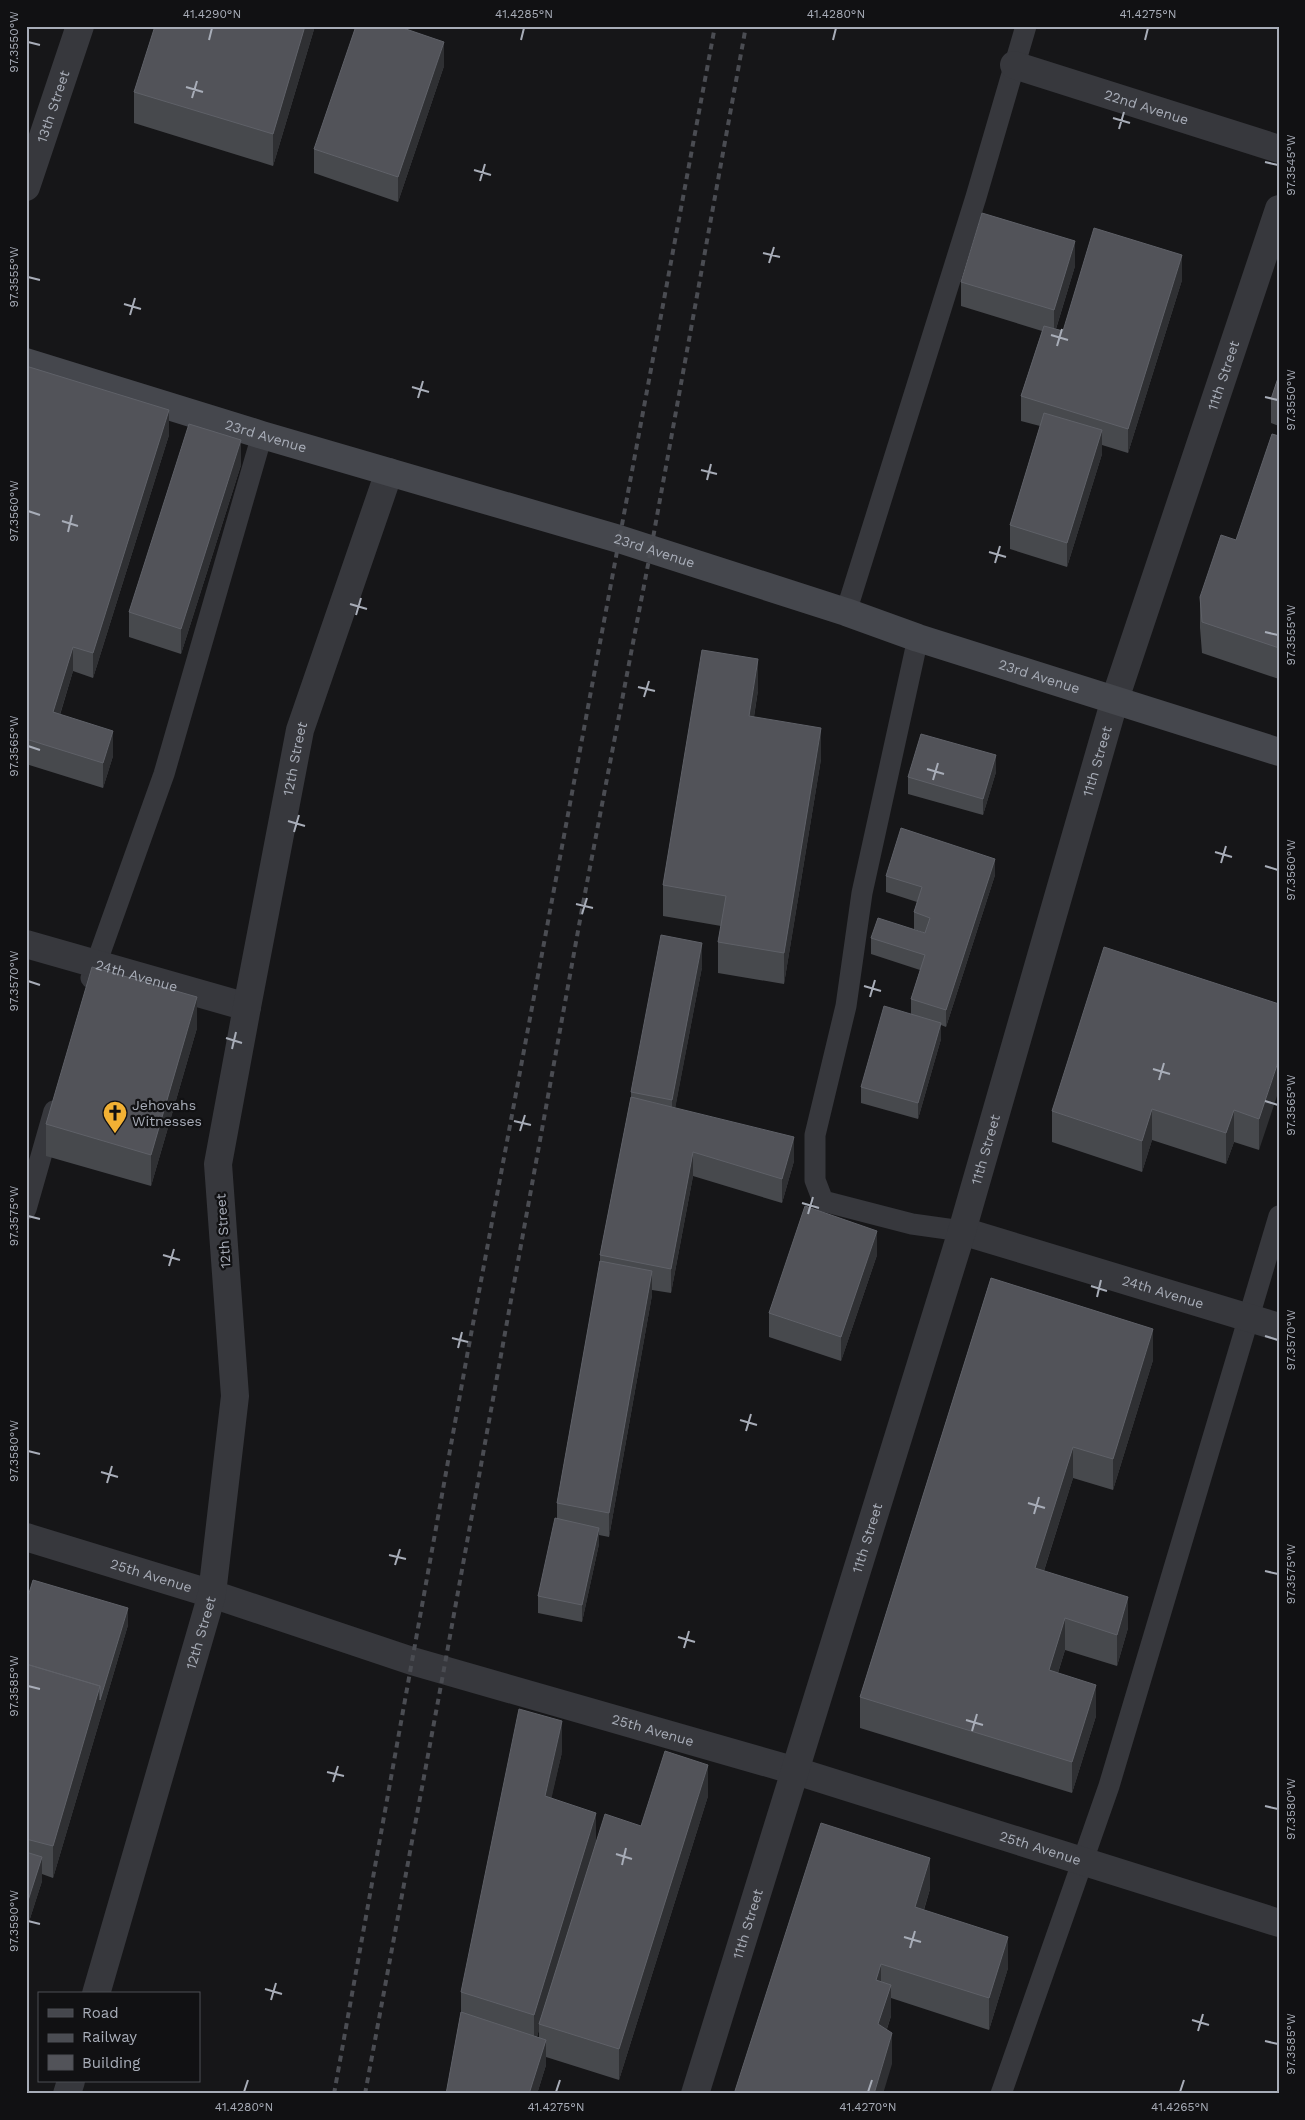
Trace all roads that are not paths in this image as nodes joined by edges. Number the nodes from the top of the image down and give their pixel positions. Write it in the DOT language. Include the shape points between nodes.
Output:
graph roads {
  1 [pos="80,26"];
  2 [pos="1026,26"];
  3 [pos="1014,65"];
  4 [pos="1279,149"];
  5 [pos="26,187"];
  6 [pos="1279,209"];
  7 [pos="26,362"];
  8 [pos="262,435"];
  9 [pos="389,472"];
  10 [pos="846,612"];
  11 [pos="918,638"];
  12 [pos="1115,699"];
  13 [pos="1279,752"];
  14 [pos="26,944"];
  15 [pos="94,965"];
  16 [pos="87,993"];
  17 [pos="246,1007"];
  18 [pos="58,1096"];
  19 [pos="26,1209"];
  20 [pos="1279,1216"];
  21 [pos="962,1231"];
  22 [pos="1248,1318"];
  23 [pos="1279,1327"];
  24 [pos="26,1537"];
  25 [pos="212,1594"];
  26 [pos="796,1771"];
  27 [pos="1082,1861"];
  28 [pos="1279,1923"];
  29 [pos="97,1992"];
  30 [pos="71,2082"];
  31 [pos="67,2094"];
  32 [pos="695,2094"];
  33 [pos="1001,2094"];
  1 -- 5 [label="street, 13th Street"];
  2 -- 3 [label="lane"];
  3 -- 4 [label="street, 22nd Avenue"];
  3 -- 10 [label="lane"];
  6 -- 12 [label="street, 11th Street"];
  7 -- 8 [label="main road, 23rd Avenue"];
  8 -- 9 [label="main road, 23rd Avenue"];
  8 -- 15 [label="lane" via="164,774"];
  9 -- 10 [label="main road, 23rd Avenue" via="619,539"];
  9 -- 17 [label="street, 12th Street" via="300,730"];
  10 -- 11 [label="main road, 23rd Avenue"];
  11 -- 12 [label="main road, 23rd Avenue"];
  11 -- 21 [label="lane" via="862,893 846,1006 815,1135 815,1180 823,1201 912,1224"];
  12 -- 13 [label="main road, 23rd Avenue"];
  12 -- 21 [label="street, 11th Street"];
  14 -- 15 [label="street, 24th Avenue"];
  15 -- 16 [label="lane"];
  15 -- 17 [label="street, 24th Avenue"];
  17 -- 25 [label="street, 12th Street" via="218,1164 235,1396"];
  18 -- 19 [label="lane"];
  20 -- 22 [label="lane"];
  21 -- 22 [label="street, 24th Avenue"];
  21 -- 26 [label="street, 11th Street"];
  22 -- 23 [label="street, 24th Avenue"];
  22 -- 27 [label="lane" via="1109,1786"];
  24 -- 25 [label="street, 25th Avenue"];
  25 -- 26 [label="street, 25th Avenue" via="412,1661"];
  25 -- 29 [label="street, 12th Street"];
  26 -- 27 [label="street, 25th Avenue"];
  26 -- 32 [label="street, 11th Street"];
  27 -- 28 [label="street, 25th Avenue"];
  27 -- 33 [label="lane"];
  30 -- 31 [label="street"];
}
